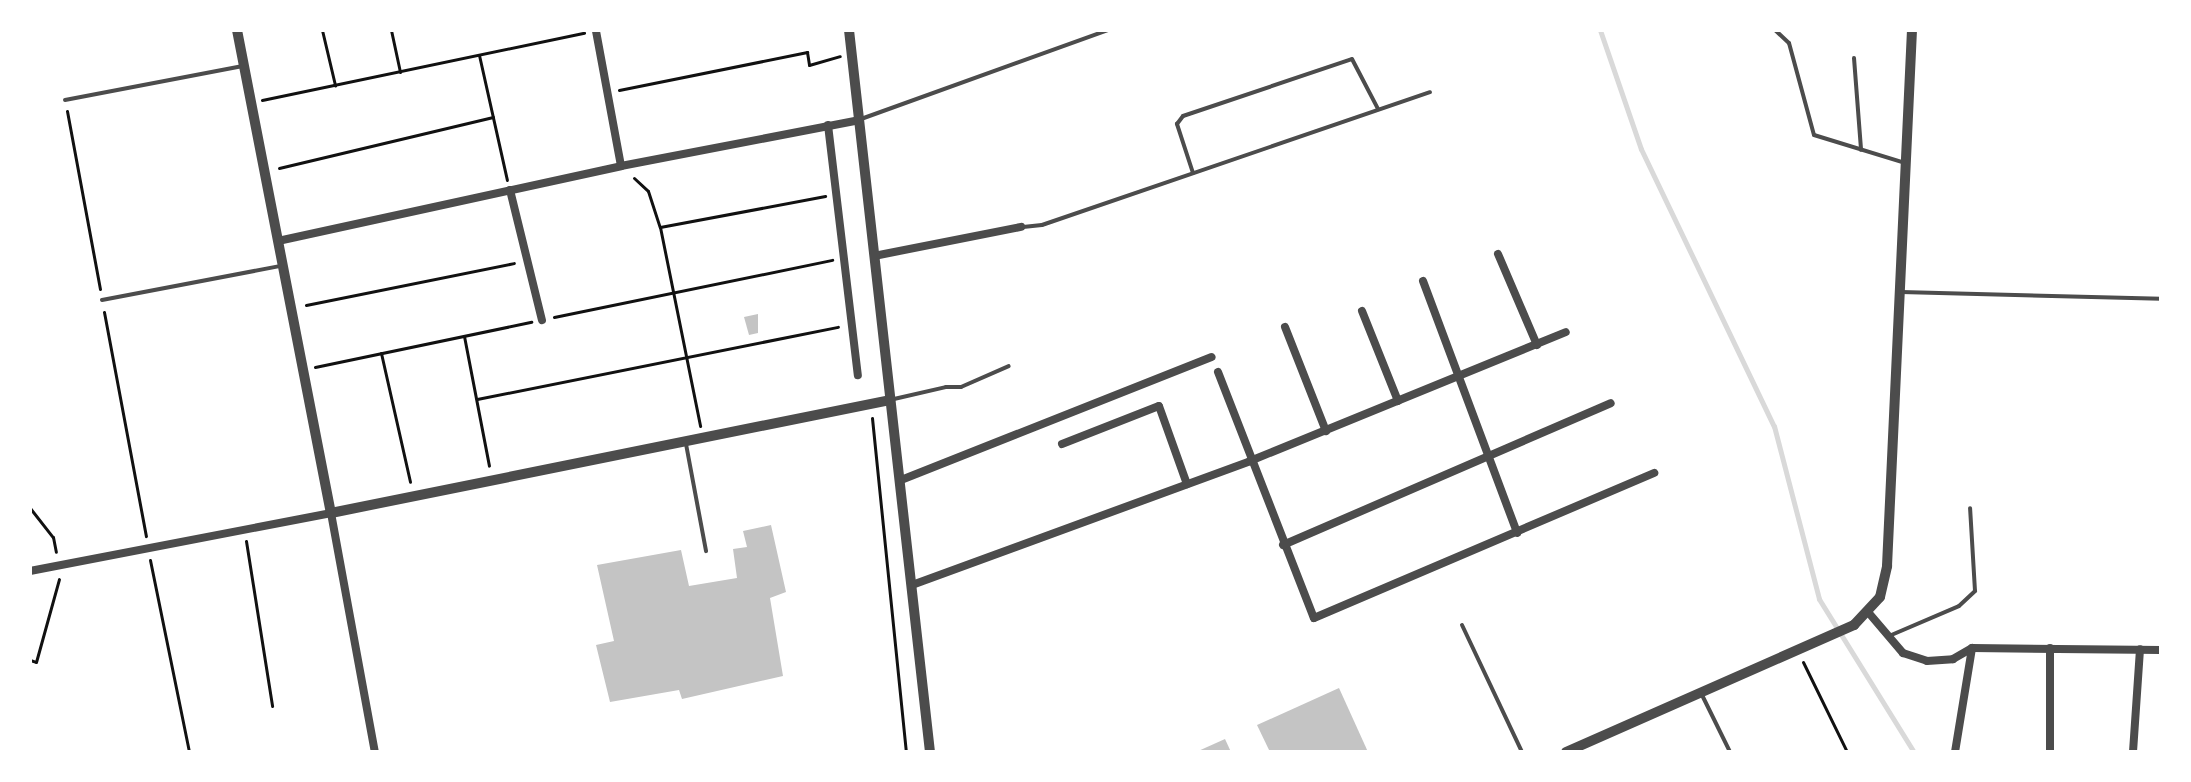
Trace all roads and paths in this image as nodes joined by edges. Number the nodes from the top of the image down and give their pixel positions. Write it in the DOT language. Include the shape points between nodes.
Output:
graph roads {
  1 [pos="237,30"];
  2 [pos="322,30"];
  3 [pos="391,30"];
  4 [pos="849,30"];
  5 [pos="1108,30"];
  6 [pos="1775,30"];
  7 [pos="1912,30"];
  8 [pos="596,31"];
  9 [pos="852,53"];
  10 [pos="479,55"];
  11 [pos="1854,58"];
  12 [pos="244,66"];
  13 [pos="400,72"];
  14 [pos="335,85"];
  15 [pos="607,92"];
  16 [pos="1430,92"];
  17 [pos="65,100"];
  18 [pos="251,102"];
  19 [pos="1378,109"];
  20 [pos="493,117"];
  21 [pos="859,120"];
  22 [pos="828,125"];
  23 [pos="1861,150"];
  24 [pos="1905,163"];
  25 [pos="621,166"];
  26 [pos="265,171"];
  27 [pos="1193,174"];
  28 [pos="510,190"];
  29 [pos="836,194"];
  30 [pos="660,227"];
  31 [pos="1021,227"];
  32 [pos="278,241"];
  33 [pos="1498,254"];
  34 [pos="874,256"];
  35 [pos="844,258"];
  36 [pos="525,261"];
  37 [pos="283,266"];
  38 [pos="1423,281"];
  39 [pos="1899,292"];
  40 [pos="673,294"];
  41 [pos="2161,299"];
  42 [pos="102,300"];
  43 [pos="291,308"];
  44 [pos="1362,311"];
  45 [pos="542,320"];
  46 [pos="852,324"];
  47 [pos="1285,327"];
  48 [pos="1566,332"];
  49 [pos="464,336"];
  50 [pos="1537,345"];
  51 [pos="381,353"];
  52 [pos="686,356"];
  53 [pos="1212,357"];
  54 [pos="1009,366"];
  55 [pos="303,369"];
  56 [pos="1218,372"];
  57 [pos="858,375"];
  58 [pos="1460,376"];
  59 [pos="477,399"];
  60 [pos="890,400"];
  61 [pos="1398,401"];
  62 [pos="1611,403"];
  63 [pos="871,404"];
  64 [pos="1326,431"];
  65 [pos="702,438"];
  66 [pos="685,441"];
  67 [pos="1062,444"];
  68 [pos="1486,457"];
  69 [pos="1250,461"];
  70 [pos="1654,473"];
  71 [pos="901,480"];
  72 [pos="491,481"];
  73 [pos="1187,484"];
  74 [pos="414,496"];
  75 [pos="30,508"];
  76 [pos="1970,508"];
  77 [pos="331,513"];
  78 [pos="246,530"];
  79 [pos="1517,533"];
  80 [pos="1283,545"];
  81 [pos="148,548"];
  82 [pos="706,551"];
  83 [pos="59,566"];
  84 [pos="30,571"];
  85 [pos="912,585"];
  86 [pos="1868,612"];
  87 [pos="1462,625"];
  88 [pos="1888,636"];
  89 [pos="1972,648"];
  90 [pos="2050,648"];
  91 [pos="2140,649"];
  92 [pos="1797,650"];
  93 [pos="2161,650"];
  94 [pos="30,660"];
  95 [pos="1701,692"];
  96 [pos="272,706"];
  97 [pos="189,752"];
  98 [pos="375,752"];
  99 [pos="906,752"];
  100 [pos="930,752"];
  101 [pos="1522,752"];
  102 [pos="1566,752"];
  103 [pos="1730,752"];
  104 [pos="1847,752"];
  105 [pos="1955,752"];
  106 [pos="2050,752"];
  107 [pos="2133,752"];
  1 -- 12 [label="street"];
  2 -- 14 [label="path"];
  3 -- 13 [label="path"];
  4 -- 9 [label="street"];
  5 -- 21 [label="lane"];
  6 -- 23 [label="lane" via="1789,43 1814,135"];
  7 -- 24 [label="street"];
  8 -- 10 [label="path"];
  8 -- 15 [label="street"];
  9 -- 15 [label="path" via="809,65 807,52"];
  9 -- 21 [label="street"];
  10 -- 13 [label="path"];
  10 -- 20 [label="path"];
  11 -- 23 [label="lane"];
  12 -- 17 [label="lane"];
  12 -- 18 [label="street"];
  13 -- 14 [label="path"];
  14 -- 18 [label="path"];
  15 -- 25 [label="street"];
  16 -- 19 [label="lane"];
  17 -- 42 [label="path"];
  18 -- 26 [label="street"];
  19 -- 27 [label="lane"];
  19 -- 27 [label="lane" via="1352,59 1183,116 1177,124"];
  20 -- 26 [label="path"];
  20 -- 28 [label="path"];
  21 -- 22 [label="street"];
  21 -- 34 [label="street"];
  22 -- 25 [label="street"];
  22 -- 29 [label="street"];
  23 -- 24 [label="lane"];
  24 -- 39 [label="street"];
  25 -- 28 [label="street"];
  25 -- 30 [label="path" via="648,191"];
  26 -- 32 [label="street"];
  27 -- 31 [label="lane" via="1042,225"];
  28 -- 32 [label="street"];
  28 -- 36 [label="street"];
  29 -- 30 [label="path"];
  29 -- 35 [label="street"];
  30 -- 40 [label="path"];
  31 -- 34 [label="street"];
  32 -- 37 [label="street"];
  33 -- 50 [label="street"];
  34 -- 60 [label="street"];
  35 -- 40 [label="path"];
  35 -- 46 [label="street"];
  36 -- 43 [label="path"];
  36 -- 45 [label="street"];
  37 -- 42 [label="lane"];
  37 -- 43 [label="street"];
  38 -- 58 [label="street"];
  39 -- 41 [label="lane"];
  39 -- 86 [label="street" via="1887,566 1880,597"];
  40 -- 45 [label="path"];
  40 -- 52 [label="path"];
  42 -- 81 [label="path"];
  43 -- 55 [label="street"];
  44 -- 61 [label="street"];
  45 -- 49 [label="path"];
  46 -- 52 [label="path"];
  46 -- 57 [label="street"];
  47 -- 64 [label="street"];
  48 -- 50 [label="street"];
  49 -- 51 [label="path"];
  49 -- 59 [label="path"];
  50 -- 58 [label="street"];
  51 -- 55 [label="path"];
  51 -- 74 [label="path"];
  52 -- 59 [label="path"];
  52 -- 65 [label="path"];
  53 -- 71 [label="street"];
  54 -- 60 [label="lane" via="961,387"];
  55 -- 77 [label="street"];
  56 -- 69 [label="street"];
  58 -- 61 [label="street"];
  58 -- 68 [label="street"];
  59 -- 72 [label="path"];
  60 -- 63 [label="street"];
  60 -- 71 [label="street"];
  61 -- 64 [label="street"];
  62 -- 68 [label="street"];
  63 -- 65 [label="street"];
  63 -- 99 [label="path"];
  64 -- 69 [label="street"];
  65 -- 66 [label="street"];
  66 -- 72 [label="street"];
  66 -- 82 [label="lane"];
  67 -- 73 [label="street" via="1159,406"];
  68 -- 79 [label="street"];
  68 -- 80 [label="street"];
  69 -- 73 [label="street"];
  69 -- 80 [label="street"];
  70 -- 79 [label="street"];
  71 -- 85 [label="street"];
  72 -- 74 [label="street"];
  73 -- 85 [label="street"];
  74 -- 77 [label="street"];
  75 -- 83 [label="path" via="53,537"];
  76 -- 88 [label="lane" via="1975,591 1959,606"];
  77 -- 78 [label="street"];
  77 -- 98 [label="street"];
  78 -- 81 [label="street"];
  78 -- 96 [label="path" via="246,558"];
  79 -- 80 [label="street" via="1314,618"];
  81 -- 83 [label="street"];
  81 -- 97 [label="path"];
  83 -- 84 [label="street"];
  83 -- 94 [label="path" via="36,662"];
  85 -- 100 [label="street"];
  86 -- 88 [label="street"];
  86 -- 92 [label="street" via="1854,625"];
  87 -- 101 [label="lane"];
  88 -- 89 [label="street" via="1903,653 1927,661 1953,659"];
  89 -- 90 [label="street"];
  89 -- 105 [label="street"];
  90 -- 91 [label="street"];
  90 -- 106 [label="street"];
  91 -- 93 [label="street"];
  91 -- 107 [label="street"];
  92 -- 95 [label="street"];
  92 -- 104 [label="path"];
  95 -- 102 [label="street"];
  95 -- 103 [label="lane"];
}
